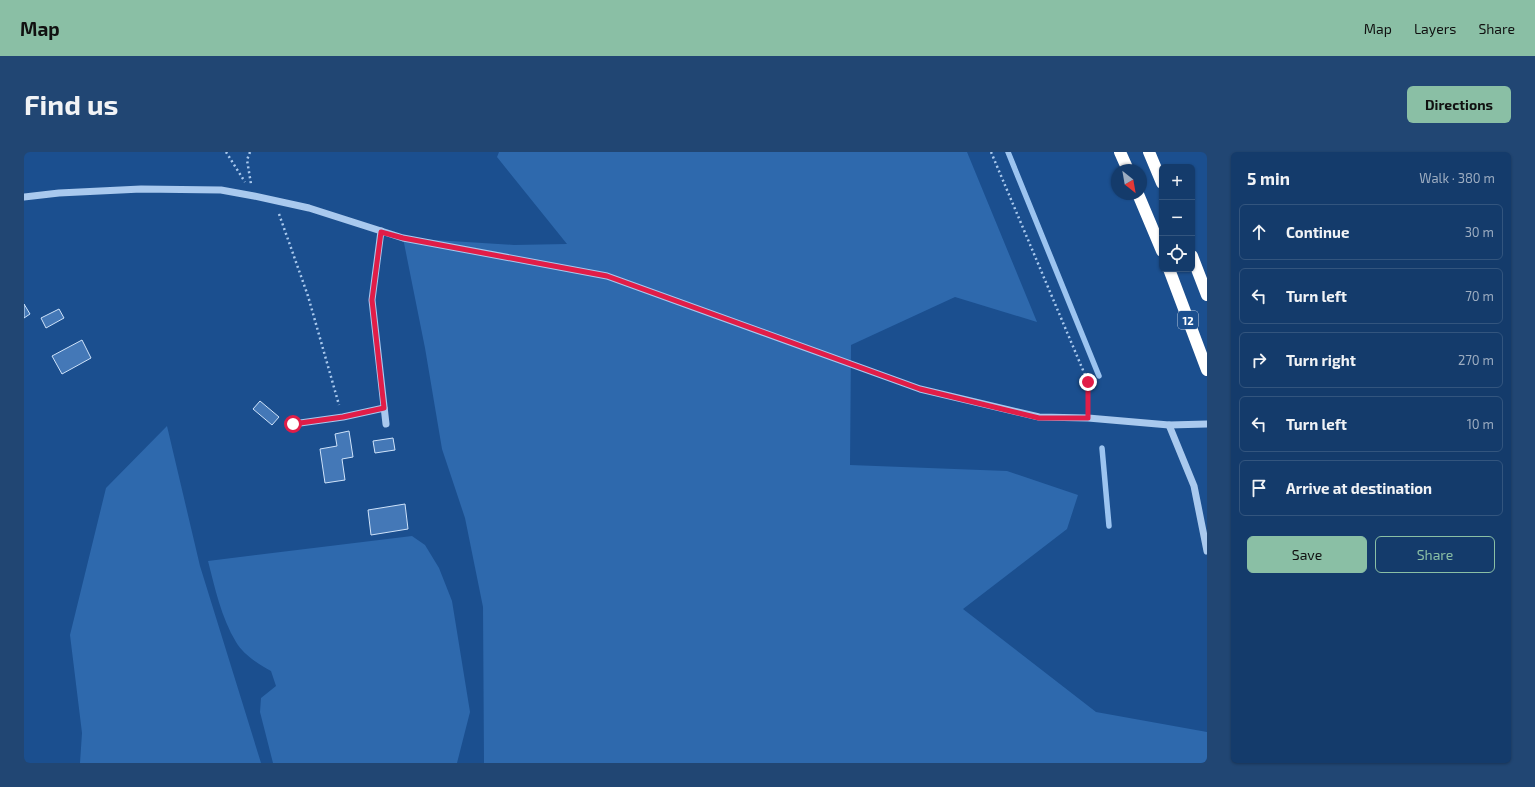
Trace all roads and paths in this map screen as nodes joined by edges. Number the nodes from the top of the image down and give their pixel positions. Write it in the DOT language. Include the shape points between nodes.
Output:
graph roads {
  1 [pos="226,152"];
  2 [pos="250,152"];
  3 [pos="991,152"];
  4 [pos="1120,152"];
  5 [pos="1149,152"];
  6 [pos="1125,164"];
  7 [pos="1159,176"];
  8 [pos="254,196"];
  9 [pos="24,197"];
  10 [pos="1141,200"];
  11 [pos="274,201"];
  12 [pos="381,232"];
  13 [pos="1159,244"];
  14 [pos="1195,264"];
  15 [pos="1170,272"];
  16 [pos="1207,295"];
  17 [pos="1207,370"];
  18 [pos="384,408"];
  19 [pos="343,417"];
  20 [pos="1088,418"];
  21 [pos="293,424"];
  22 [pos="386,424"];
  23 [pos="1207,424"];
  24 [pos="1169,425"];
  25 [pos="1207,551"];
  1 -- 8 [label="path"];
  2 -- 8 [label="path" via="247,160"];
  3 -- 20 [label="path" via="1088,382"];
  4 -- 6 [label="highway"];
  5 -- 7 [label="highway"];
  8 -- 9 [label="street" via="222,190 141,189"];
  8 -- 11 [label="street"];
  10 -- 13 [label="highway"];
  11 -- 12 [label="street" via="309,208"];
  11 -- 19 [label="path" via="308,296"];
  12 -- 18 [label="street" via="372,300"];
  12 -- 20 [label="street" via="607,276 920,389 1039,418"];
  14 -- 16 [label="highway"];
  15 -- 17 [label="highway, 12"];
  18 -- 19 [label="street"];
  18 -- 22 [label="street"];
  19 -- 21 [label="street"];
  20 -- 24 [label="street"];
  23 -- 24 [label="street"];
  24 -- 25 [label="street" via="1194,486"];
}
